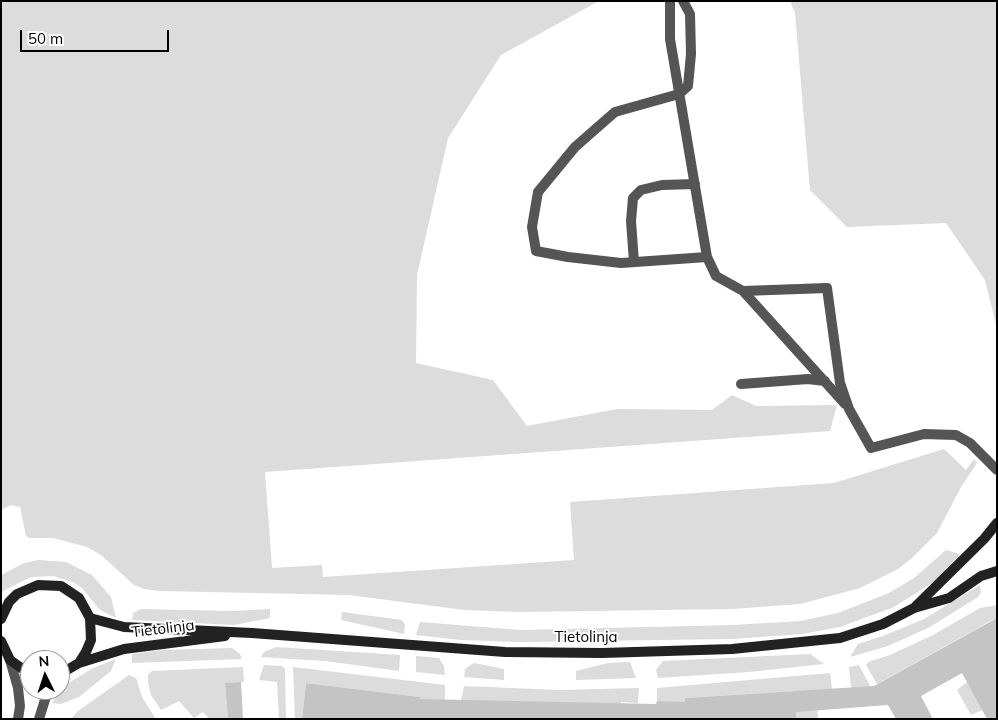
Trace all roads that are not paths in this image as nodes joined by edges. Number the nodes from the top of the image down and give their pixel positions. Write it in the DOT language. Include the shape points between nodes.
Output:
graph roads {
  1 [pos="670,1"];
  2 [pos="683,1"];
  3 [pos="680,94"];
  4 [pos="695,184"];
  5 [pos="707,257"];
  6 [pos="634,262"];
  7 [pos="743,291"];
  8 [pos="824,381"];
  9 [pos="741,384"];
  10 [pos="849,409"];
  11 [pos="997,470"];
  12 [pos="997,523"];
  13 [pos="997,571"];
  14 [pos="5,603"];
  15 [pos="914,608"];
  16 [pos="90,618"];
  17 [pos="1,619"];
  18 [pos="252,633"];
  19 [pos="2,646"];
  20 [pos="10,660"];
  21 [pos="79,663"];
  22 [pos="70,668"];
  23 [pos="20,669"];
  24 [pos="45,700"];
  25 [pos="18,719"];
  26 [pos="38,719"];
  1 -- 3 [label="street" via="670,39"];
  2 -- 3 [label="street" via="690,14 691,54 688,86"];
  3 -- 4 [label="street"];
  3 -- 6 [label="street" via="615,112 575,147 538,192 532,227 536,251"];
  4 -- 5 [label="street"];
  4 -- 6 [label="street" via="662,185 641,190 633,198"];
  5 -- 6 [label="street"];
  5 -- 7 [label="street" via="716,276"];
  7 -- 8 [label="street"];
  7 -- 10 [label="street" via="827,288 840,383"];
  8 -- 9 [label="street" via="808,379"];
  8 -- 10 [label="street"];
  10 -- 11 [label="street" via="871,448 924,434 956,435 970,442"];
  12 -- 15 [label="street, Tietolinja"];
  13 -- 15 [label="street, Tietolinja" via="981,576 949,598"];
  14 -- 16 [label="street" via="27,588 50,584 80,598"];
  14 -- 17 [label="street"];
  15 -- 18 [label="street, Tietolinja" via="884,624 840,638 732,650 505,652"];
  16 -- 18 [label="street, Tietolinja" via="124,627"];
  16 -- 21 [label="street" via="91,640"];
  18 -- 21 [label="street, Tietolinja" via="124,649"];
  19 -- 20 [label="street"];
  20 -- 23 [label="street"];
  20 -- 25 [label="street" via="18,688"];
  21 -- 22 [label="street, Tietolinja"];
  24 -- 26 [label="street"];
}
